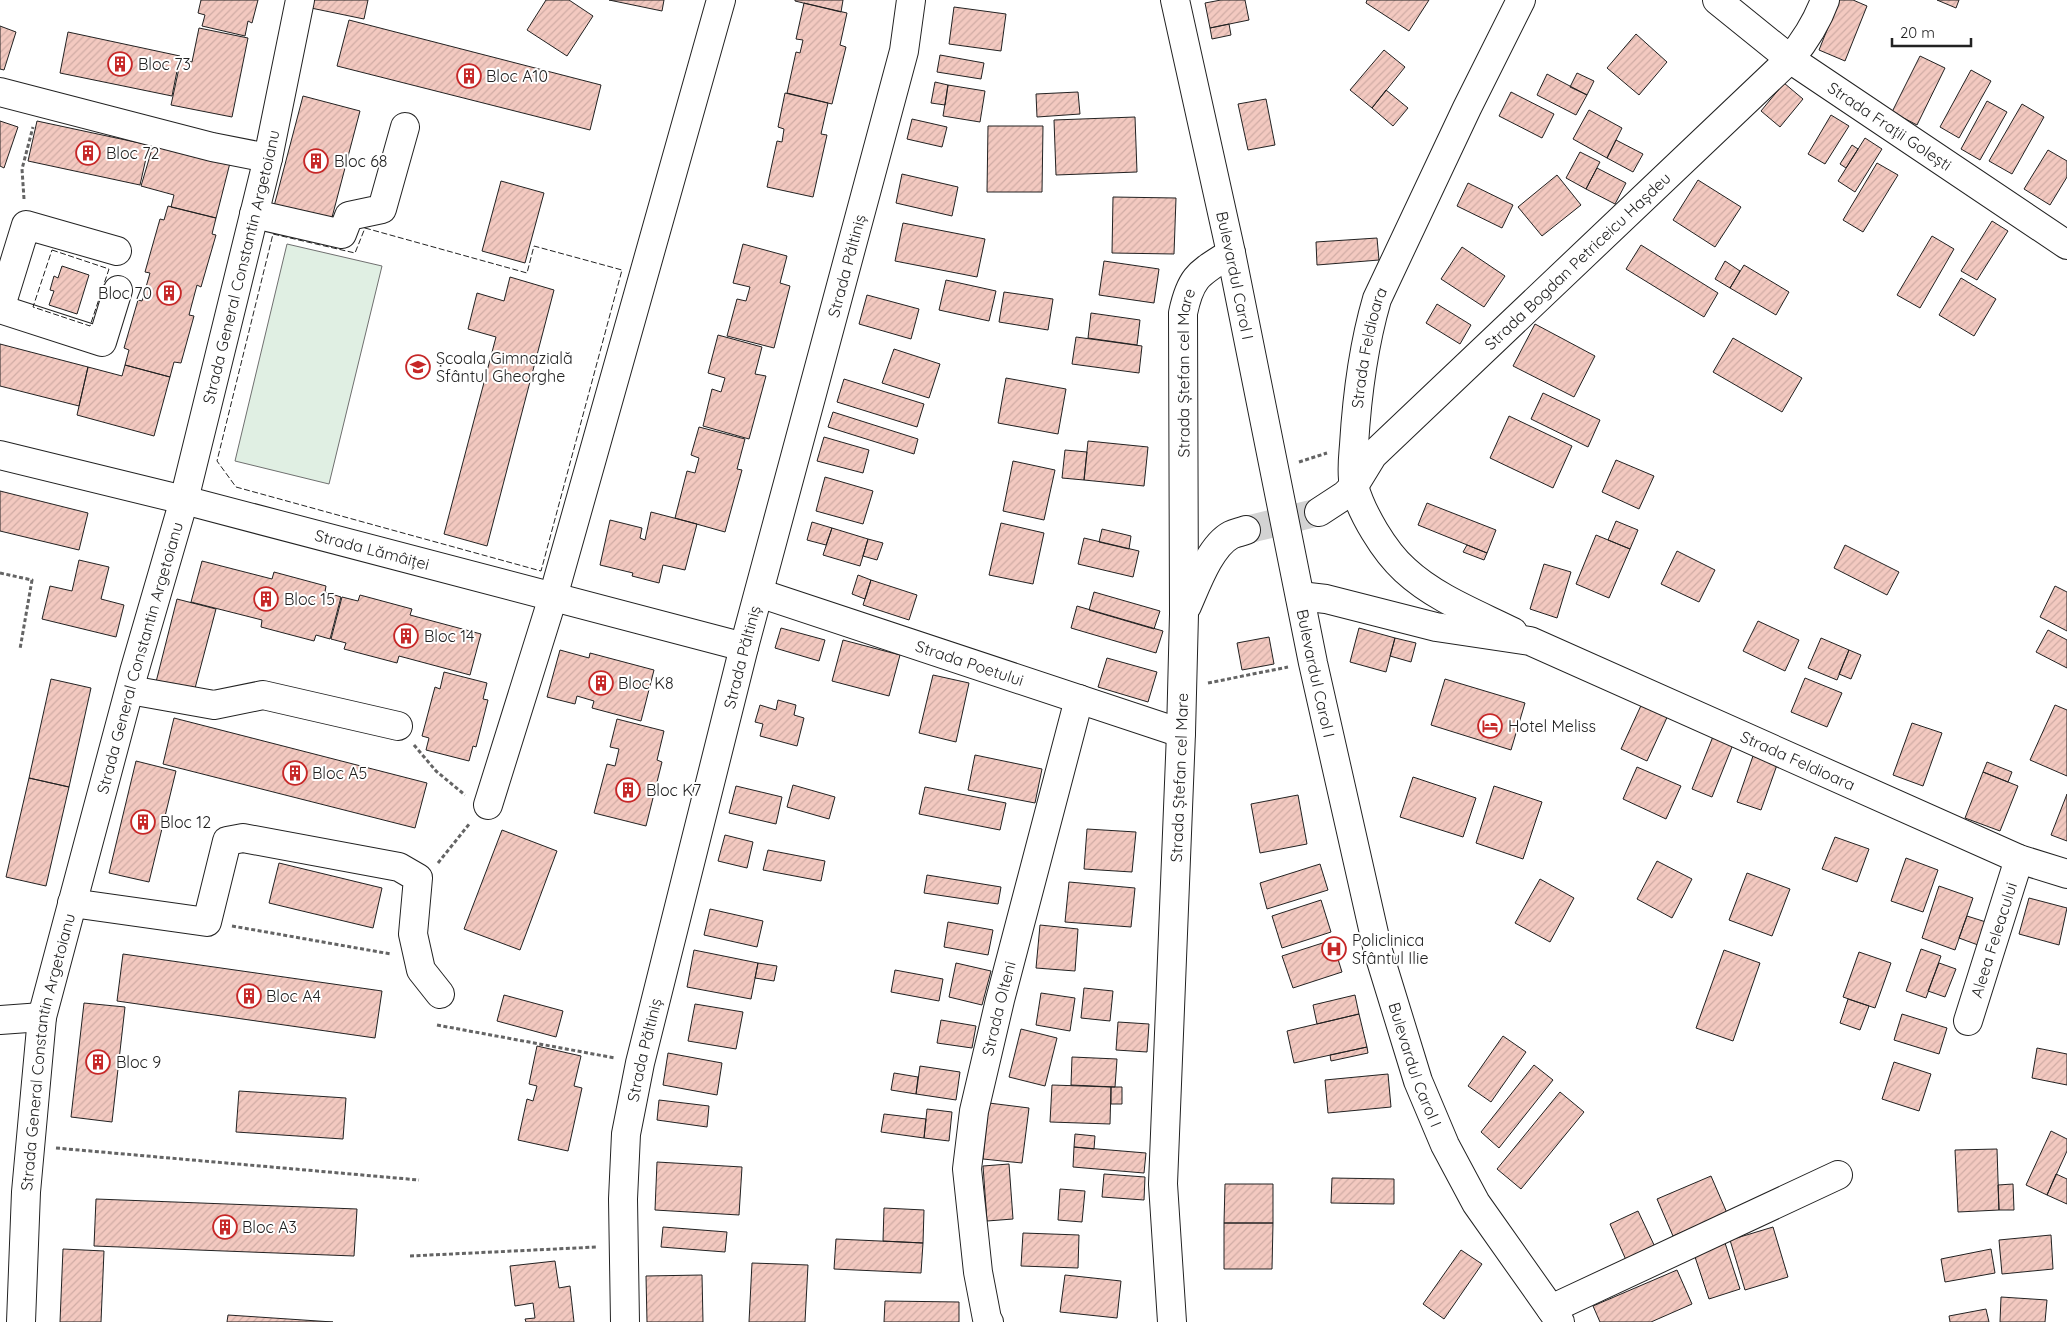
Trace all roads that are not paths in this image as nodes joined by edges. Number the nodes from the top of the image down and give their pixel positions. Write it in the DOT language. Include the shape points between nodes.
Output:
graph roads {
  1 [pos="300,0"];
  2 [pos="721,0"];
  3 [pos="911,0"];
  4 [pos="1175,0"];
  5 [pos="1521,0"];
  6 [pos="1716,0"];
  7 [pos="1825,0"];
  8 [pos="1790,59"];
  9 [pos="0,92"];
  10 [pos="405,127"];
  11 [pos="268,158"];
  12 [pos="254,214"];
  13 [pos="2067,245"];
  14 [pos="117,251"];
  15 [pos="1231,253"];
  16 [pos="118,290"];
  17 [pos="0,309"];
  18 [pos="0,455"];
  19 [pos="1354,486"];
  20 [pos="184,500"];
  21 [pos="1319,512"];
  22 [pos="1246,530"];
  23 [pos="759,593"];
  24 [pos="1300,596"];
  25 [pos="553,597"];
  26 [pos="1184,614"];
  27 [pos="1530,641"];
  28 [pos="744,647"];
  29 [pos="130,690"];
  30 [pos="1078,699"];
  31 [pos="398,726"];
  32 [pos="1181,733"];
  33 [pos="488,805"];
  34 [pos="2019,859"];
  35 [pos="2067,874"];
  36 [pos="72,903"];
  37 [pos="440,994"];
  38 [pos="42,1018"];
  39 [pos="0,1020"];
  40 [pos="1968,1021"];
  41 [pos="1838,1175"];
  42 [pos="1556,1316"];
  43 [pos="21,1322"];
  44 [pos="625,1322"];
  45 [pos="989,1322"];
  46 [pos="1172,1322"];
  1 -- 11 [label="street, Strada General Constantin Argetoianu"];
  2 -- 25 [label="street"];
  3 -- 23 [label="street, Strada Păltiniș" via="904,51"];
  4 -- 15 [label="street, Bulevardul Carol I"];
  5 -- 19 [label="street, Strada Feldioara" via="1377,300 1361,368"];
  6 -- 8 [label="street, Strada Frații Golești"];
  7 -- 8 [label="street, Strada Bogdan Petriceicu Hașdeu" via="1803,44"];
  8 -- 13 [label="street, Strada Frații Golești"];
  8 -- 19 [label="street, Strada Bogdan Petriceicu Hașdeu" via="1373,455"];
  9 -- 11 [label="street" via="212,147"];
  10 -- 12 [label="street" via="382,210 349,216 342,234"];
  11 -- 12 [label="street, Strada General Constantin Argetoianu"];
  12 -- 20 [label="street, Strada General Constantin Argetoianu"];
  14 -- 17 [label="street" via="26,224"];
  15 -- 24 [label="street, Bulevardul Carol I"];
  15 -- 26 [label="street, Strada Ștefan cel Mare" via="1199,274 1188,292 1183,313"];
  16 -- 17 [label="street" via="102,342"];
  18 -- 20 [label="street, Strada Lămâiței"];
  19 -- 21 [label="street, Strada Bogdan Petriceicu Hașdeu"];
  19 -- 27 [label="street, Strada Feldioara" via="1372,527 1405,570 1435,593"];
  20 -- 25 [label="street, Strada Lămâiței"];
  20 -- 29 [label="street, Strada General Constantin Argetoianu"];
  22 -- 26 [label="street" via="1219,545 1196,584"];
  23 -- 28 [label="street, Strada Păltiniș"];
  23 -- 30 [label="street, Strada Poetului"];
  24 -- 27 [label="street, Strada Feldioara" via="1326,599 1445,628"];
  24 -- 42 [label="street, Bulevardul Carol I" via="1378,951 1418,1081 1445,1145 1476,1203"];
  25 -- 28 [label="street, Strada Lămâiței"];
  25 -- 33 [label="street"];
  26 -- 32 [label="street, Strada Ștefan cel Mare"];
  27 -- 34 [label="street, Strada Feldioara"];
  28 -- 44 [label="street, Strada Păltiniș" via="640,1063 626,1134 622,1199"];
  29 -- 31 [label="street" via="214,705 263,695"];
  29 -- 36 [label="street, Strada General Constantin Argetoianu"];
  30 -- 32 [label="street, Strada Poetului"];
  30 -- 45 [label="street, Strada Olteni" via="974,1111 967,1169 978,1272"];
  32 -- 46 [label="street, Strada Ștefan cel Mare" via="1162,1184"];
  34 -- 35 [label="street, Strada Feldioara"];
  34 -- 40 [label="street, Aleea Feleacului"];
  36 -- 37 [label="street" via="207,922 227,841 243,838 399,867 418,878 413,934 421,970"];
  36 -- 38 [label="street, Strada General Constantin Argetoianu"];
  38 -- 39 [label="street"];
  38 -- 43 [label="street, Strada General Constantin Argetoianu" via="26,1192"];
  41 -- 42 [label="street, Bulevardul Carol I"];
}
